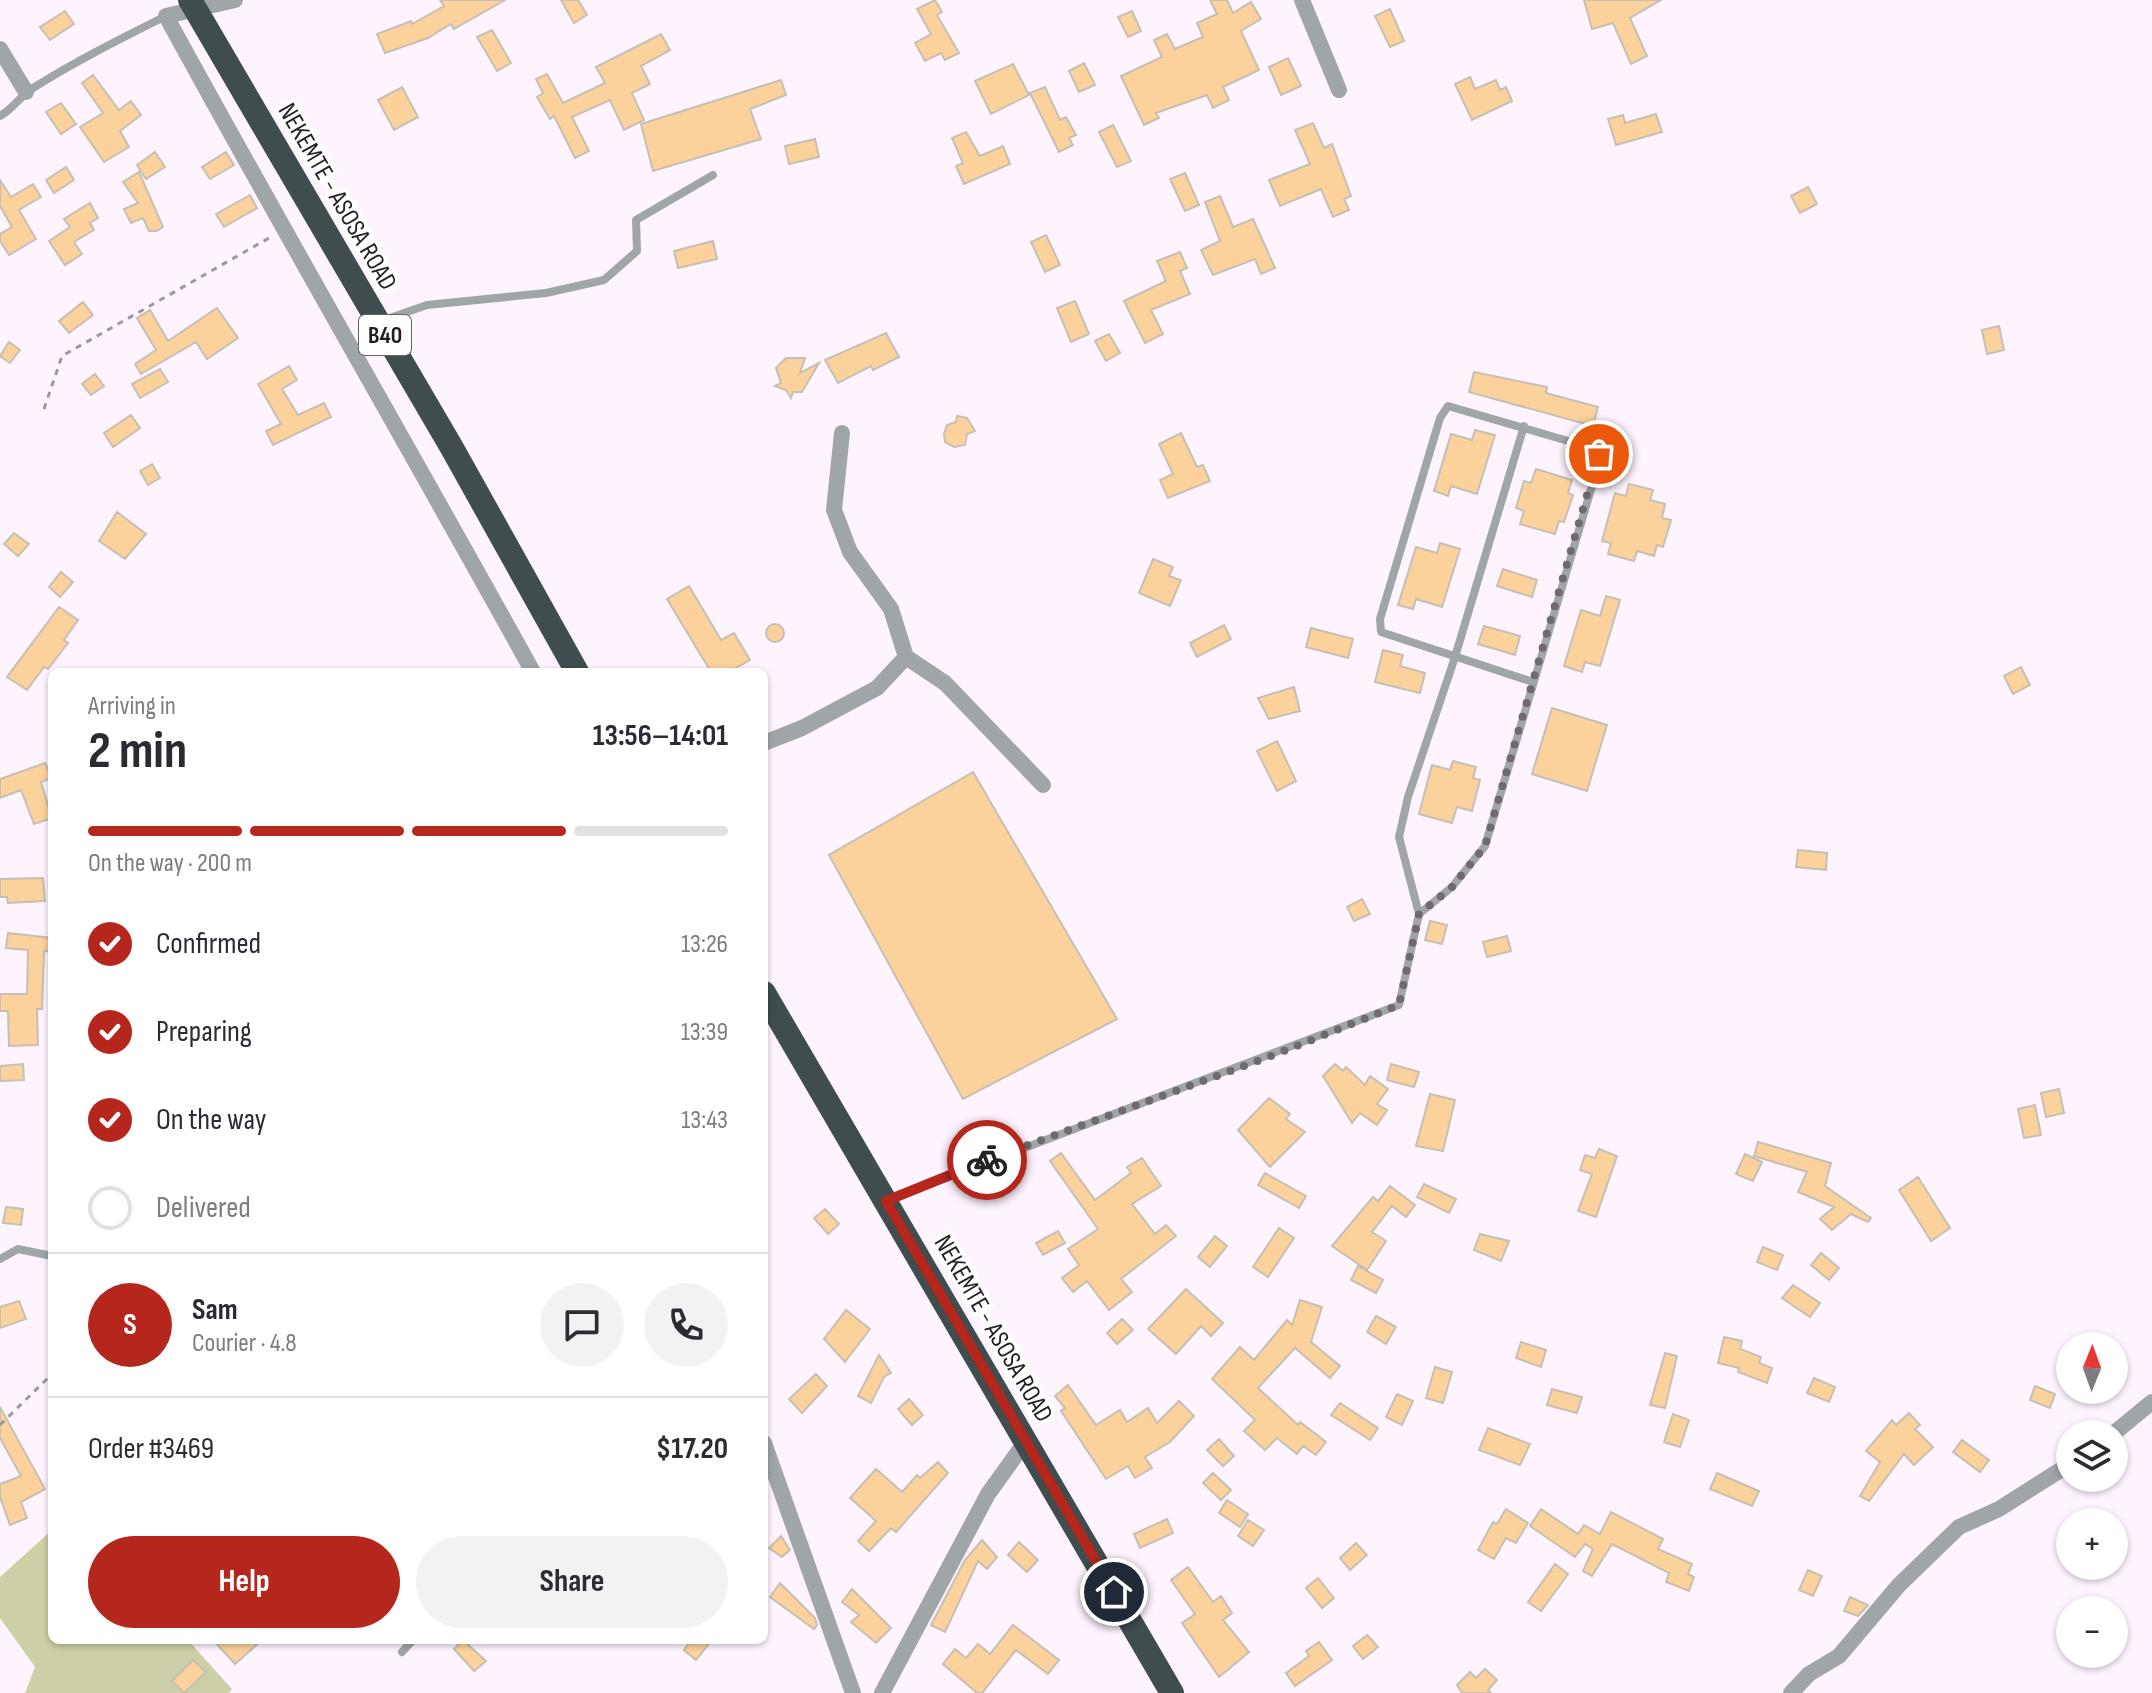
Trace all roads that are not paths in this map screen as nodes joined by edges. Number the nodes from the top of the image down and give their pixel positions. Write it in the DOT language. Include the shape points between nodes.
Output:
graph roads {
  1 [pos="235,0"];
  2 [pos="1302,0"];
  3 [pos="193,5"];
  4 [pos="166,16"];
  5 [pos="0,49"];
  6 [pos="1339,90"];
  7 [pos="26,92"];
  8 [pos="0,116"];
  9 [pos="713,175"];
  10 [pos="378,322"];
  11 [pos="1524,426"];
  12 [pos="842,433"];
  13 [pos="906,657"];
  14 [pos="1455,657"];
  15 [pos="531,668"];
  16 [pos="575,668"];
  17 [pos="1533,682"];
  18 [pos="768,741"];
  19 [pos="1043,785"];
  20 [pos="1419,914"];
  21 [pos="768,1000"];
  22 [pos="886,1201"];
  23 [pos="48,1255"];
  24 [pos="0,1259"];
  25 [pos="2152,1402"];
  26 [pos="2128,1422"];
  27 [pos="1026,1441"];
  28 [pos="768,1454"];
  29 [pos="2056,1473"];
  30 [pos="409,1644"];
  31 [pos="402,1652"];
  32 [pos="853,1693"];
  33 [pos="882,1693"];
  34 [pos="1172,1693"];
  35 [pos="1791,1693"];
  1 -- 3 [label="street"];
  2 -- 6 [label="street"];
  3 -- 4 [label="street"];
  3 -- 10 [label="highway, NEKEMTE - ASOSA ROAD / B40"];
  4 -- 7 [label="lane" via="78,59"];
  4 -- 15 [label="street"];
  5 -- 7 [label="street"];
  7 -- 8 [label="lane"];
  9 -- 10 [label="lane" via="636,220 637,251 604,280 546,293 427,305"];
  10 -- 16 [label="highway, NEKEMTE - ASOSA ROAD / B40"];
  11 -- 14 [label="lane"];
  11 -- 14 [label="lane" via="1461,407 1448,406 1440,418 1380,619 1381,632"];
  11 -- 17 [label="lane" via="1599,454"];
  12 -- 13 [label="street" via="834,510 850,552 891,609"];
  13 -- 18 [label="street" via="877,688"];
  13 -- 19 [label="street" via="945,683"];
  14 -- 17 [label="lane"];
  14 -- 20 [label="lane" via="1399,837"];
  17 -- 20 [label="lane" via="1485,846 1452,887"];
  20 -- 22 [label="lane" via="1399,1005"];
  21 -- 22 [label="highway, NEKEMTE - ASOSA ROAD"];
  22 -- 27 [label="highway, NEKEMTE - ASOSA ROAD"];
  23 -- 24 [label="lane" via="18,1249"];
  25 -- 26 [label="street"];
  27 -- 33 [label="street" via="988,1494"];
  27 -- 34 [label="highway, NEKEMTE - ASOSA ROAD"];
  28 -- 32 [label="street"];
  29 -- 35 [label="street" via="1959,1527 1899,1585 1839,1656 1809,1674"];
  30 -- 31 [label="lane"];
}
